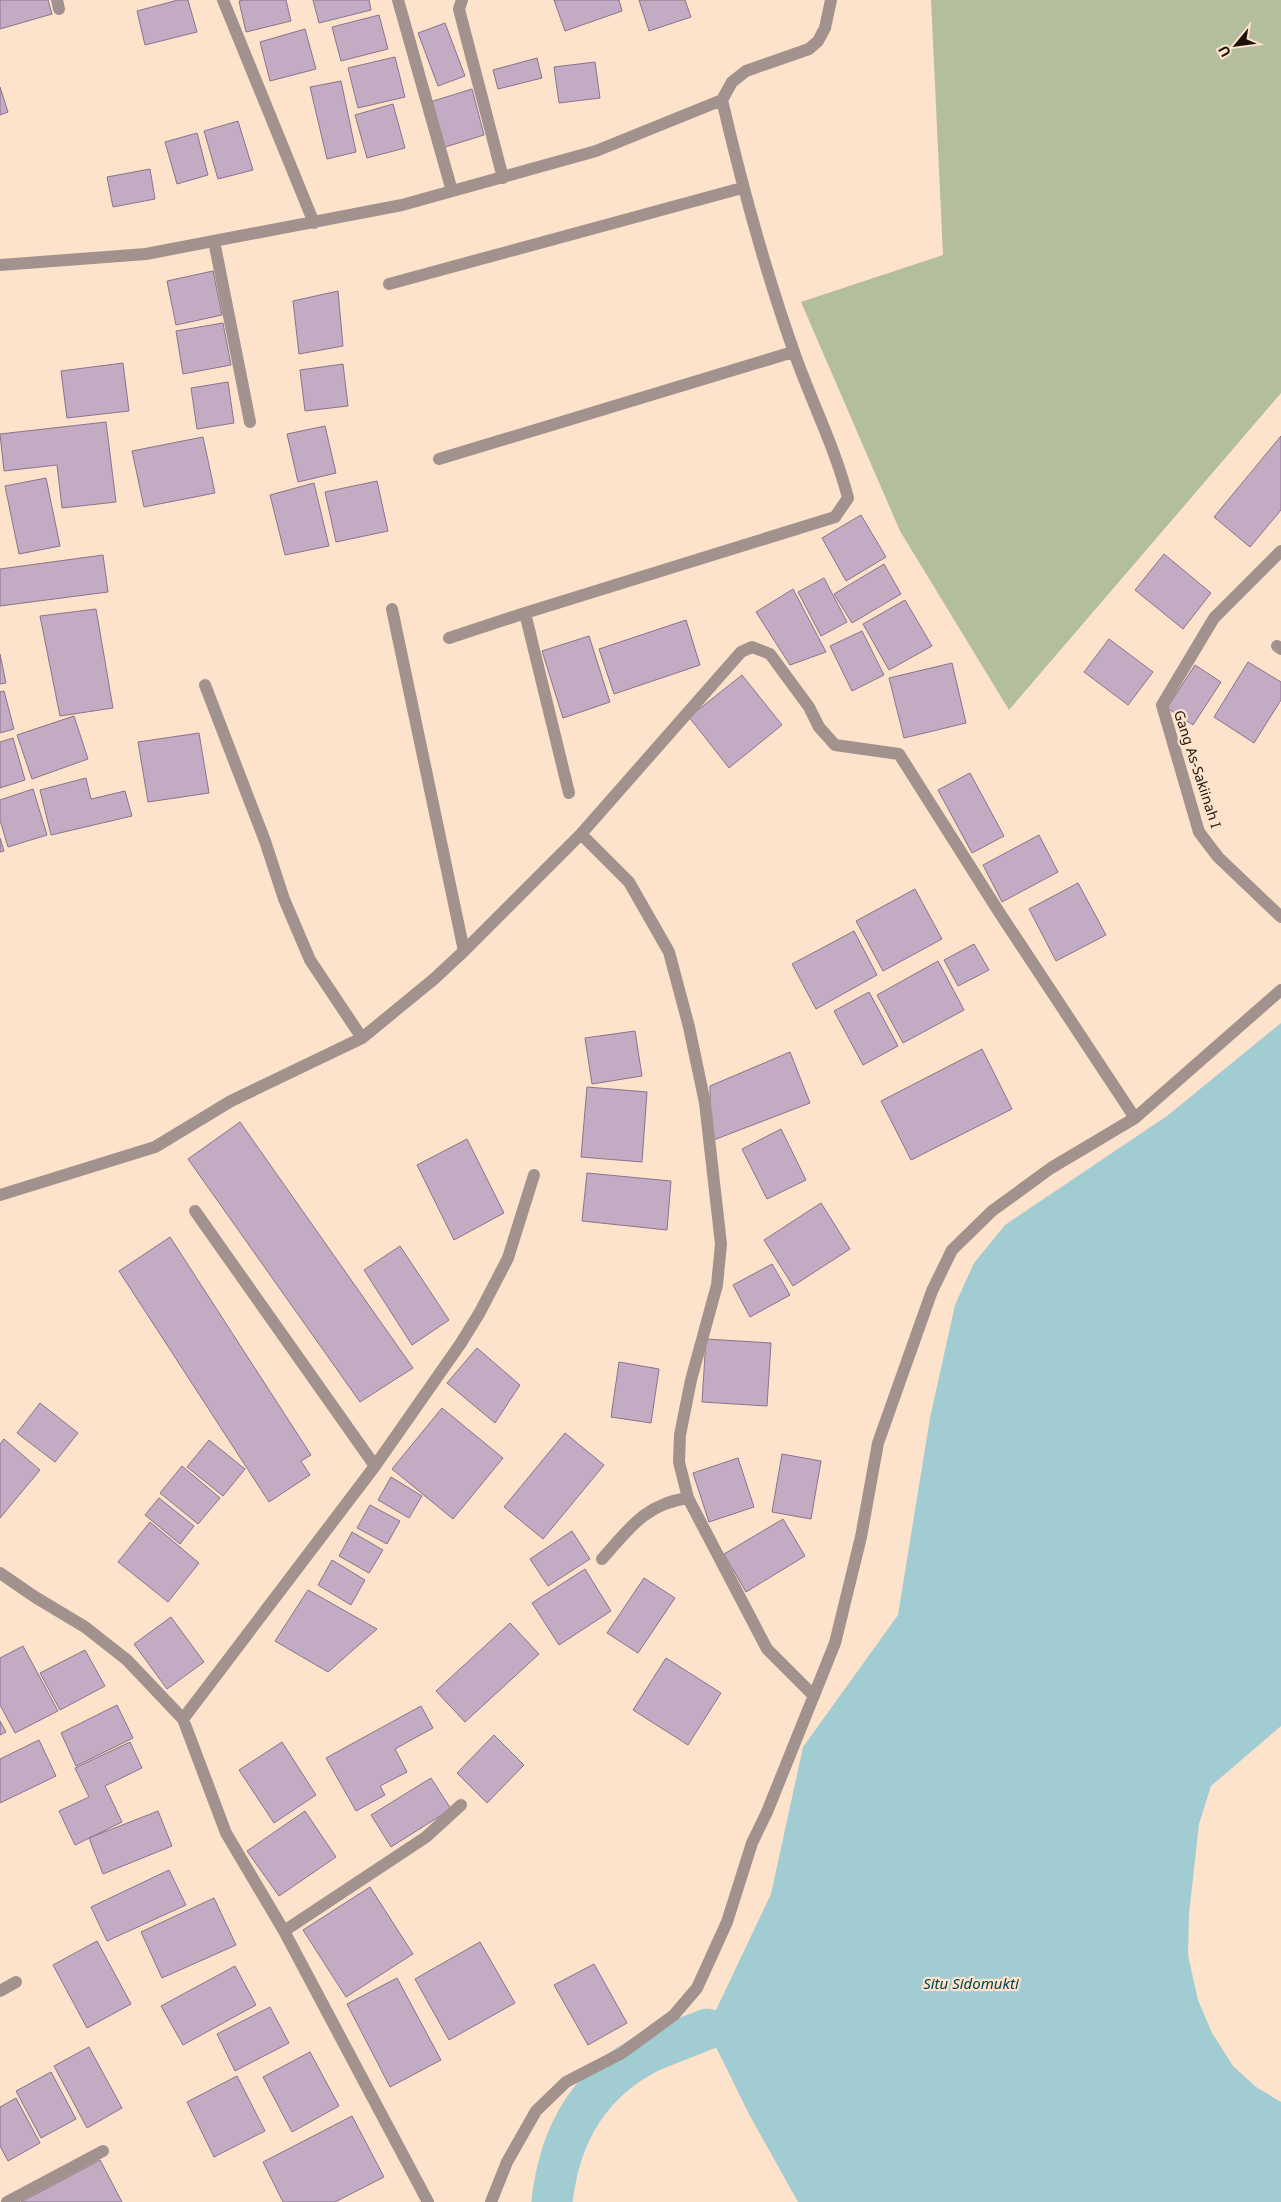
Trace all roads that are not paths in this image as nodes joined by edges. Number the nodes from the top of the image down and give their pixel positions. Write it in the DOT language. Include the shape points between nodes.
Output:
graph roads {
  1 [pos="223,0"];
  2 [pos="398,0"];
  3 [pos="462,0"];
  4 [pos="831,0"];
  5 [pos="722,100"];
  6 [pos="503,178"];
  7 [pos="742,188"];
  8 [pos="452,191"];
  9 [pos="314,223"];
  10 [pos="214,241"];
  11 [pos="0,265"];
  12 [pos="389,284"];
  13 [pos="794,352"];
  14 [pos="250,422"];
  15 [pos="440,459"];
  16 [pos="1281,551"];
  17 [pos="392,609"];
  18 [pos="525,613"];
  19 [pos="450,638"];
  20 [pos="204,685"];
  21 [pos="569,793"];
  22 [pos="581,834"];
  23 [pos="1281,916"];
  24 [pos="464,951"];
  25 [pos="1281,990"];
  26 [pos="362,1038"];
  27 [pos="1136,1118"];
  28 [pos="534,1176"];
  29 [pos="0,1195"];
  30 [pos="195,1211"];
  31 [pos="375,1466"];
  32 [pos="688,1498"];
  33 [pos="602,1559"];
  34 [pos="0,1573"];
  35 [pos="814,1696"];
  36 [pos="183,1719"];
  37 [pos="461,1805"];
  38 [pos="284,1931"];
  39 [pos="16,1982"];
  40 [pos="0,1991"];
  41 [pos="103,2151"];
  42 [pos="8,2202"];
  43 [pos="428,2202"];
  44 [pos="491,2202"];
  1 -- 9 [label="street"];
  2 -- 8 [label="street"];
  3 -- 6 [label="street" via="461,18"];
  4 -- 5 [label="street" via="818,41 809,48 746,71 732,82"];
  5 -- 6 [label="street" via="596,151"];
  5 -- 7 [label="street"];
  6 -- 8 [label="street"];
  7 -- 12 [label="street"];
  7 -- 13 [label="street"];
  8 -- 9 [label="street"];
  9 -- 10 [label="street"];
  10 -- 11 [label="street" via="146,254"];
  10 -- 14 [label="street"];
  13 -- 15 [label="street"];
  13 -- 18 [label="street" via="839,464 848,498 835,517"];
  16 -- 23 [label="street, Gang As-Sakiinah I" via="1214,618 1162,705 1199,832 1218,857"];
  17 -- 24 [label="street"];
  18 -- 19 [label="street"];
  18 -- 21 [label="street"];
  20 -- 26 [label="street" via="310,960"];
  22 -- 24 [label="street"];
  22 -- 27 [label="street" via="741,652 752,648 770,654 835,744 899,754"];
  22 -- 32 [label="street" via="629,882 669,952 705,1104 721,1244 717,1285 691,1380 680,1436 679,1462"];
  24 -- 26 [label="street"];
  25 -- 27 [label="street"];
  26 -- 29 [label="street" via="231,1100 155,1147"];
  27 -- 35 [label="street" via="1051,1168 992,1211 952,1250 932,1291 878,1443 861,1537 835,1643"];
  28 -- 31 [label="street" via="508,1258 480,1312"];
  30 -- 31 [label="street"];
  31 -- 36 [label="street"];
  32 -- 33 [label="street" via="659,1505 640,1516"];
  32 -- 35 [label="street" via="767,1649"];
  34 -- 36 [label="street" via="85,1628 127,1660"];
  35 -- 44 [label="street" via="752,1843 727,1922 697,1988 674,2015 622,2053 566,2082 536,2111 507,2162"];
  36 -- 38 [label="street" via="226,1833"];
  37 -- 38 [label="street" via="426,1837"];
  38 -- 43 [label="street"];
  39 -- 40 [label="street"];
  41 -- 42 [label="street"];
}
